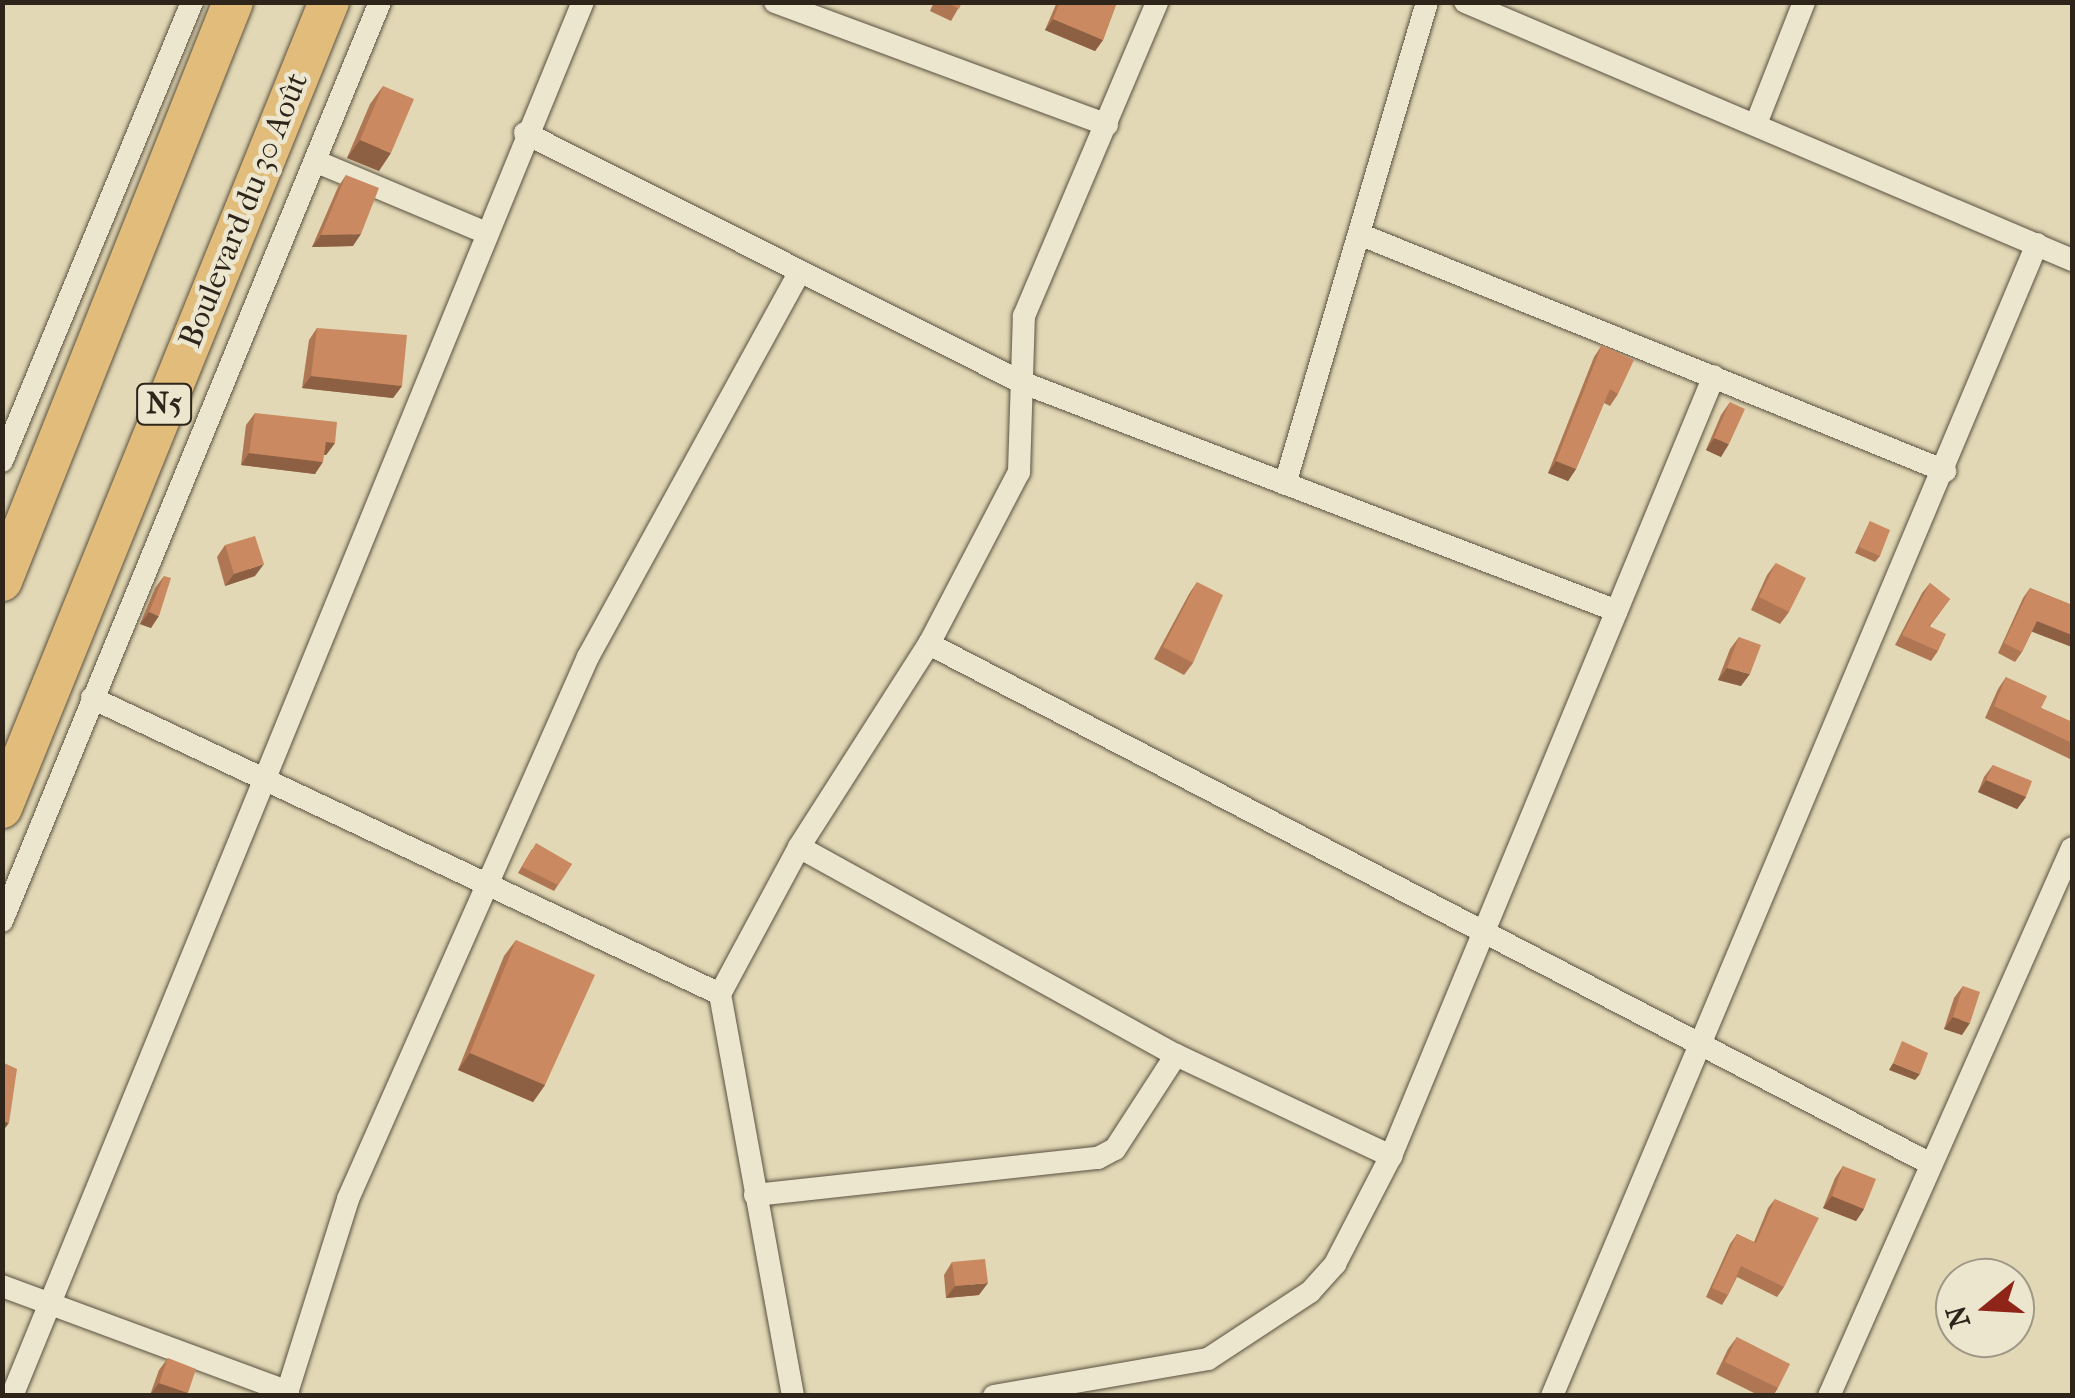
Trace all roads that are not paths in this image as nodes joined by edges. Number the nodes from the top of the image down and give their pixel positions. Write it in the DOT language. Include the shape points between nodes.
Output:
graph roads {
  1 [pos="192,2"];
  2 [pos="233,2"];
  3 [pos="329,2"];
  4 [pos="380,2"];
  5 [pos="583,2"];
  6 [pos="775,2"];
  7 [pos="1157,2"];
  8 [pos="1428,2"];
  9 [pos="1466,2"];
  10 [pos="1804,2"];
  11 [pos="1756,124"];
  12 [pos="1107,125"];
  13 [pos="525,133"];
  14 [pos="315,161"];
  15 [pos="484,232"];
  16 [pos="1364,236"];
  17 [pos="2037,244"];
  18 [pos="2072,260"];
  19 [pos="798,277"];
  20 [pos="1714,376"];
  21 [pos="1022,382"];
  22 [pos="2,461"];
  23 [pos="1944,471"];
  24 [pos="1285,484"];
  25 [pos="2,581"];
  26 [pos="1617,611"];
  27 [pos="929,644"];
  28 [pos="92,698"];
  29 [pos="258,781"];
  30 [pos="2,808"];
  31 [pos="799,847"];
  32 [pos="2072,848"];
  33 [pos="484,888"];
  34 [pos="2,922"];
  35 [pos="1486,926"];
  36 [pos="720,994"];
  37 [pos="1704,1042"];
  38 [pos="1176,1054"];
  39 [pos="1391,1156"];
  40 [pos="1931,1164"];
  41 [pos="755,1195"];
  42 [pos="2,1286"];
  43 [pos="46,1303"];
  44 [pos="287,1394"];
  45 [pos="12,1396"];
  46 [pos="794,1396"];
  47 [pos="994,1396"];
  48 [pos="1552,1396"];
  49 [pos="1829,1396"];
  1 -- 22 [label="street"];
  2 -- 25 [label="highway, N5"];
  3 -- 30 [label="highway, Boulevard du 30 Août / N5"];
  4 -- 14 [label="street"];
  5 -- 13 [label="street"];
  6 -- 12 [label="street"];
  7 -- 12 [label="street"];
  8 -- 16 [label="street"];
  9 -- 11 [label="street"];
  10 -- 11 [label="street"];
  11 -- 17 [label="street"];
  12 -- 21 [label="street" via="1024,316"];
  13 -- 15 [label="street"];
  13 -- 19 [label="street"];
  14 -- 15 [label="street"];
  14 -- 28 [label="street"];
  15 -- 29 [label="street"];
  16 -- 20 [label="street"];
  16 -- 24 [label="street"];
  17 -- 18 [label="street"];
  17 -- 23 [label="street"];
  19 -- 21 [label="street"];
  19 -- 33 [label="street" via="588,657"];
  20 -- 23 [label="street"];
  20 -- 26 [label="street"];
  21 -- 24 [label="street"];
  21 -- 27 [label="street" via="1019,472"];
  23 -- 37 [label="street"];
  24 -- 26 [label="street"];
  26 -- 35 [label="street"];
  27 -- 31 [label="street"];
  27 -- 35 [label="street"];
  28 -- 29 [label="street"];
  28 -- 34 [label="street"];
  29 -- 33 [label="street"];
  29 -- 43 [label="street"];
  31 -- 36 [label="street"];
  31 -- 38 [label="street"];
  32 -- 40 [label="street"];
  33 -- 36 [label="street"];
  33 -- 44 [label="street" via="348,1199"];
  35 -- 37 [label="street"];
  35 -- 39 [label="street"];
  36 -- 41 [label="street"];
  37 -- 40 [label="street"];
  37 -- 48 [label="street"];
  38 -- 39 [label="street"];
  38 -- 41 [label="street" via="1115,1149 1098,1158"];
  39 -- 47 [label="street" via="1322,1281 1230,1349 1192,1365"];
  40 -- 49 [label="street"];
  41 -- 46 [label="street"];
  42 -- 43 [label="street"];
  43 -- 44 [label="street"];
  43 -- 45 [label="street"];
}
